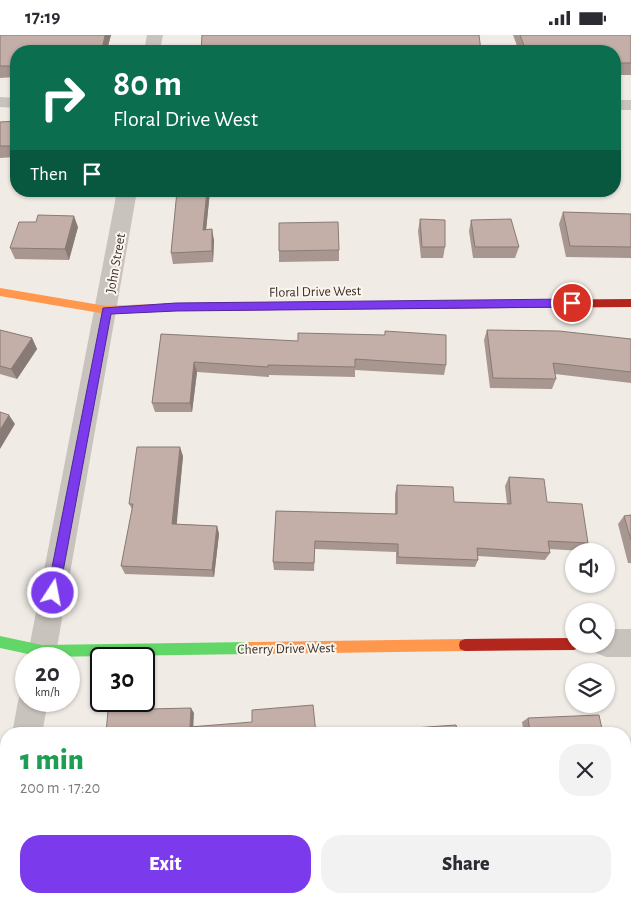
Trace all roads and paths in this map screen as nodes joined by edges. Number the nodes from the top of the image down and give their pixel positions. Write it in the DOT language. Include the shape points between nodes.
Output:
graph roads {
  1 [pos="126,197"];
  2 [pos="0,292"];
  3 [pos="631,303"];
  4 [pos="106,310"];
  5 [pos="0,642"];
  6 [pos="565,643"];
  7 [pos="615,643"];
  8 [pos="631,643"];
  9 [pos="16,647"];
  10 [pos="43,647"];
  11 [pos="80,654"];
  12 [pos="31,712"];
  13 [pos="28,727"];
  1 -- 4 [label="street, John Street"];
  2 -- 4 [label="street, Floral Drive West"];
  3 -- 4 [label="street, Floral Drive West"];
  4 -- 10 [label="street, John Street"];
  5 -- 9 [label="street, Cherry Drive West"];
  6 -- 11 [label="street, Cherry Drive West"];
  7 -- 8 [label="street"];
  12 -- 13 [label="street"];
}
